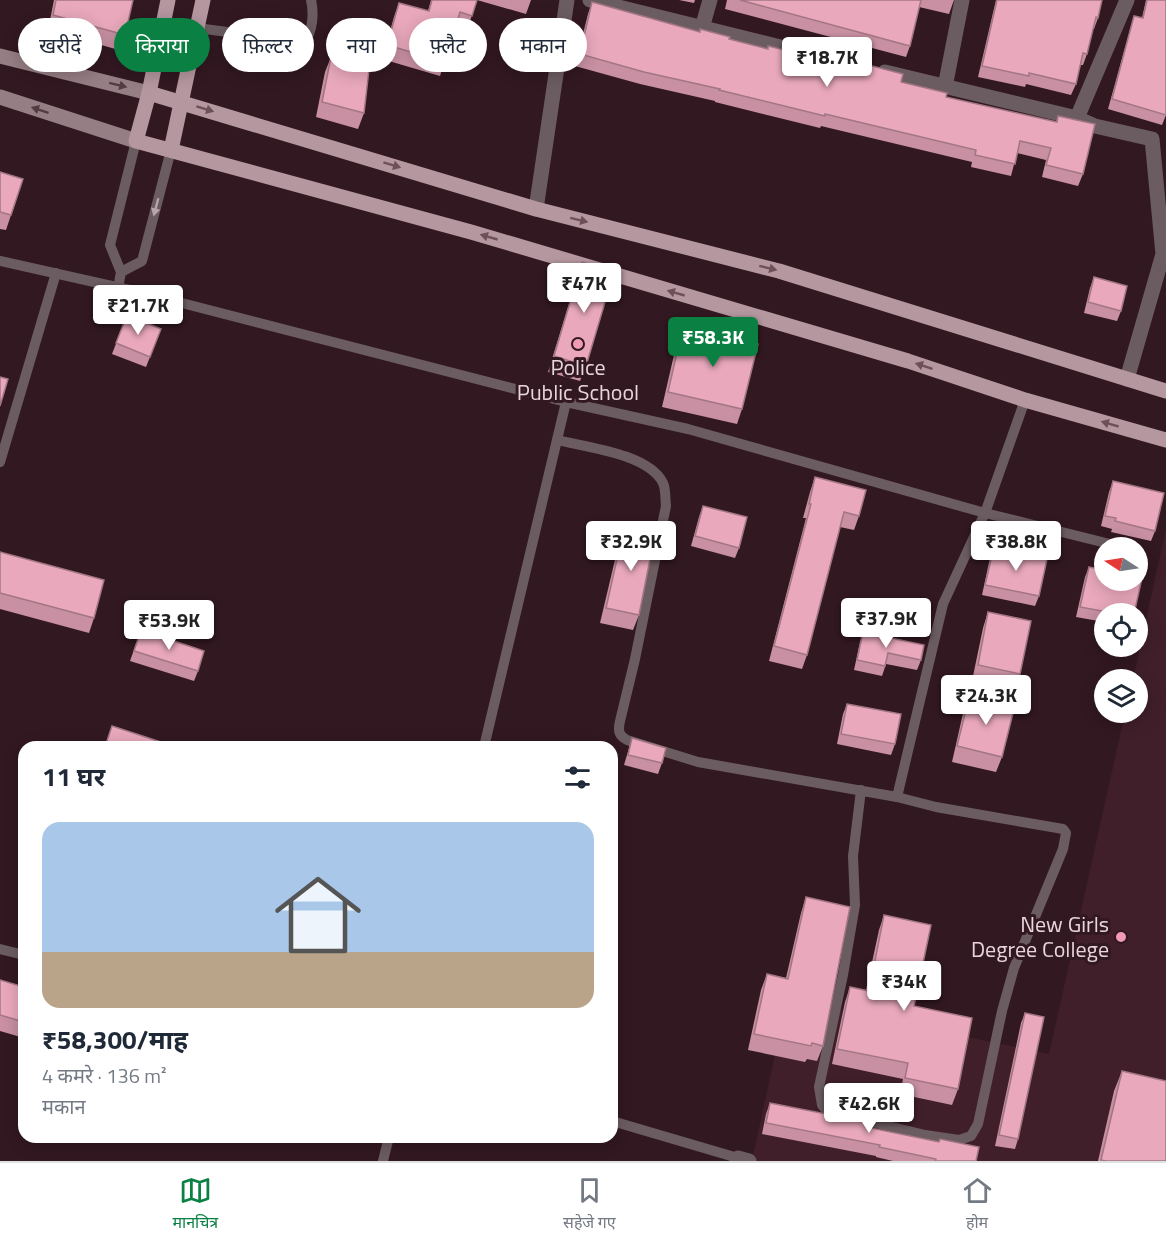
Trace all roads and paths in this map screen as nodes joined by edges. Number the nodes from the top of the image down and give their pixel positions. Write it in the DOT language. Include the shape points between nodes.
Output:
graph roads {
  1 [pos="168,0"];
  2 [pos="203,0"];
  3 [pos="311,0"];
  4 [pos="567,0"];
  5 [pos="590,0"];
  6 [pos="710,0"];
  7 [pos="962,0"];
  8 [pos="1126,0"];
  9 [pos="199,18"];
  10 [pos="702,28"];
  11 [pos="210,29"];
  12 [pos="0,57"];
  13 [pos="187,72"];
  14 [pos="945,87"];
  15 [pos="149,93"];
  16 [pos="0,97"];
  17 [pos="181,101"];
  18 [pos="1077,118"];
  19 [pos="136,141"];
  20 [pos="171,150"];
  21 [pos="536,209"];
  22 [pos="0,261"];
  23 [pos="121,272"];
  24 [pos="56,273"];
  25 [pos="118,288"];
  26 [pos="1126,379"];
  27 [pos="1166,392"];
  28 [pos="1024,400"];
  29 [pos="566,402"];
  30 [pos="557,440"];
  31 [pos="1166,440"];
  32 [pos="0,462"];
  33 [pos="985,513"];
  34 [pos="1094,540"];
  35 [pos="485,741"];
  36 [pos="861,790"];
  37 [pos="897,796"];
  38 [pos="0,949"];
  39 [pos="18,954"];
  40 [pos="618,1123"];
  41 [pos="388,1143"];
  42 [pos="742,1160"];
  43 [pos="383,1161"];
  1 -- 15 [label="main road"];
  2 -- 9 [label="main road"];
  3 -- 11 [label="lane" via="312,21 304,42"];
  4 -- 21 [label="street"];
  5 -- 10 [label="street"];
  6 -- 10 [label="street"];
  7 -- 14 [label="street"];
  8 -- 18 [label="street"];
  10 -- 14 [label="street"];
  12 -- 15 [label="main road, one-way"];
  13 -- 17 [label="main road"];
  14 -- 18 [label="street"];
  15 -- 17 [label="main road"];
  15 -- 19 [label="main road"];
  19 -- 16 [label="main road, one-way"];
  17 -- 20 [label="main road"];
  17 -- 21 [label="main road, one-way"];
  18 -- 26 [label="street" via="1152,139 1163,254"];
  19 -- 20 [label="main road"];
  19 -- 23 [label="lane" via="110,245"];
  20 -- 23 [label="lane, one-way" via="142,261"];
  28 -- 20 [label="main road, one-way" via="908,361 471,232"];
  21 -- 26 [label="main road, one-way" via="779,271"];
  22 -- 24 [label="lane"];
  23 -- 25 [label="lane"];
  24 -- 25 [label="lane"];
  24 -- 32 [label="lane"];
  25 -- 29 [label="lane"];
  26 -- 27 [label="main road"];
  31 -- 28 [label="main road, one-way"];
  28 -- 33 [label="lane"];
  29 -- 30 [label="lane"];
  29 -- 33 [label="lane" via="688,429"];
  30 -- 35 [label="lane"];
  30 -- 36 [label="lane" via="625,456 655,471 664,485 666,506 618,730 621,737 698,762"];
  33 -- 34 [label="lane"];
  33 -- 37 [label="lane" via="943,603"];
  36 -- 37 [label="lane"];
  36 -- 37 [label="lane" via="853,856 855,905 819,1087 822,1105 827,1111 959,1140 971,1136 978,1124 1014,968 1066,833 1054,827 936,807"];
  38 -- 39 [label="lane"];
  40 -- 42 [label="lane"];
  41 -- 43 [label="lane"];
}
